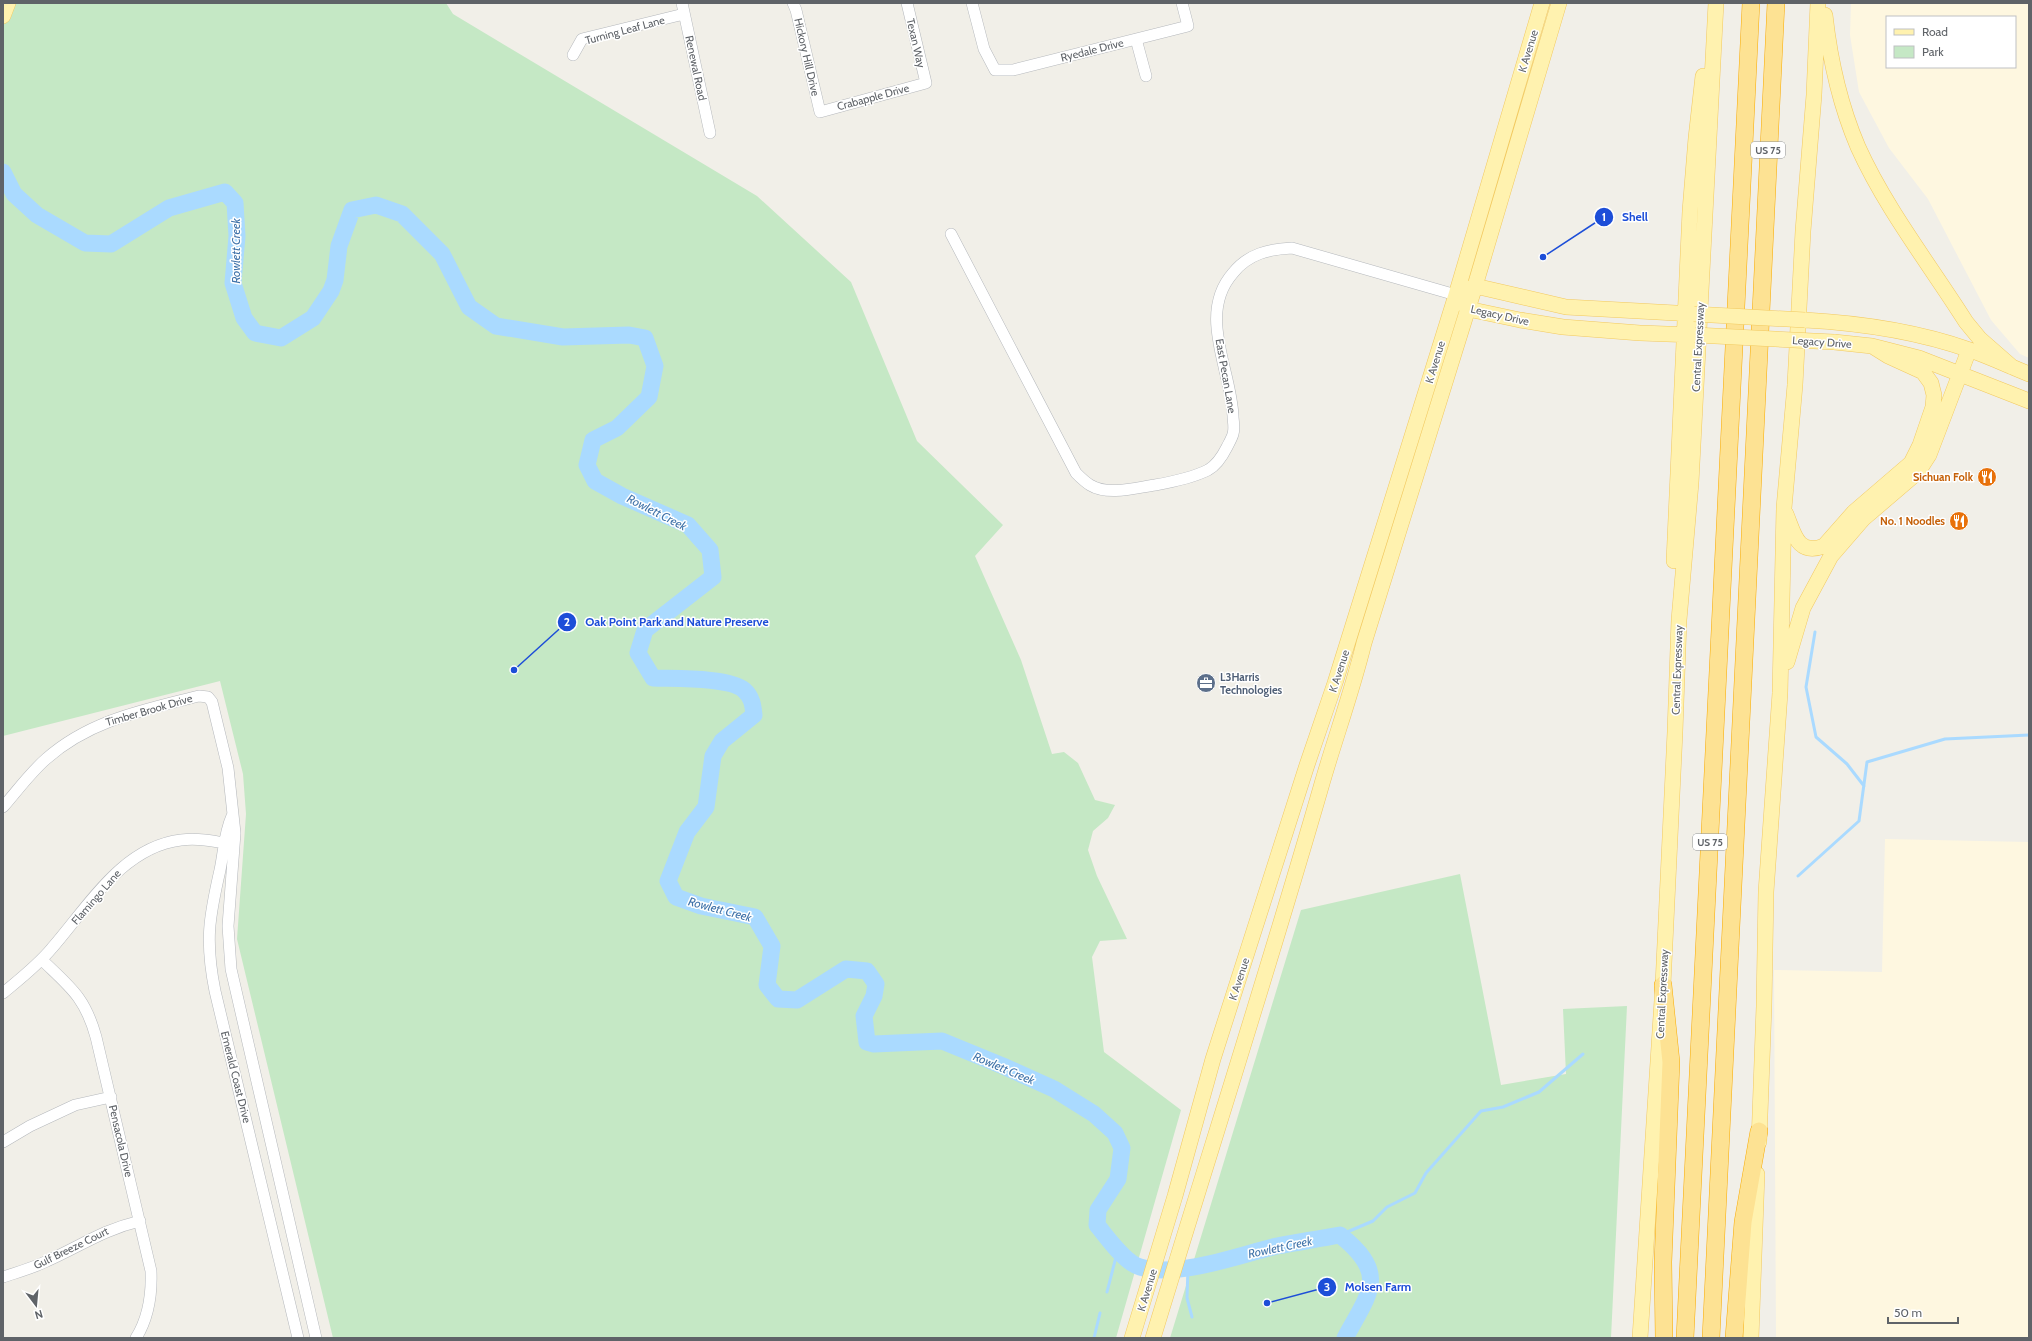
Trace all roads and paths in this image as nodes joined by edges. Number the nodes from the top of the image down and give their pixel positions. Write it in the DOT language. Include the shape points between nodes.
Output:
graph roads {
  1 [pos="8,3"];
  2 [pos="682,3"];
  3 [pos="793,3"];
  4 [pos="907,3"];
  5 [pos="972,3"];
  6 [pos="1182,3"];
  7 [pos="1542,3"];
  8 [pos="1559,3"];
  9 [pos="1715,3"];
  10 [pos="1752,3"];
  11 [pos="1776,3"];
  12 [pos="1818,3"];
  13 [pos="1824,3"];
  14 [pos="684,14"];
  15 [pos="3,16"];
  16 [pos="1534,30"];
  17 [pos="1549,34"];
  18 [pos="1136,39"];
  19 [pos="573,56"];
  20 [pos="1146,76"];
  21 [pos="926,83"];
  22 [pos="820,112"];
  23 [pos="710,134"];
  24 [pos="1497,155"];
  25 [pos="1512,161"];
  26 [pos="951,234"];
  27 [pos="1475,286"];
  28 [pos="1456,295"];
  29 [pos="1566,307"];
  30 [pos="1468,309"];
  31 [pos="1689,314"];
  32 [pos="1563,327"];
  33 [pos="1689,335"];
  34 [pos="1872,346"];
  35 [pos="1969,350"];
  36 [pos="2012,367"];
  37 [pos="1960,374"];
  38 [pos="2029,374"];
  39 [pos="2029,401"];
  40 [pos="1784,508"];
  41 [pos="1348,640"];
  42 [pos="1364,643"];
  43 [pos="1677,664"];
  44 [pos="1780,693"];
  45 [pos="208,697"];
  46 [pos="1301,784"];
  47 [pos="1320,788"];
  48 [pos="3,807"];
  49 [pos="229,844"];
  50 [pos="1246,956"];
  51 [pos="42,960"];
  52 [pos="1269,963"];
  53 [pos="1663,985"];
  54 [pos="3,993"];
  55 [pos="111,1097"];
  56 [pos="1759,1131"];
  57 [pos="3,1142"];
  58 [pos="140,1220"];
  59 [pos="3,1277"];
  60 [pos="316,1336"];
  61 [pos="1132,1337"];
  62 [pos="138,1338"];
  63 [pos="299,1338"];
  64 [pos="1153,1338"];
  65 [pos="1640,1338"];
  66 [pos="1664,1338"];
  67 [pos="1685,1338"];
  68 [pos="1711,1338"];
  69 [pos="1734,1338"];
  70 [pos="1751,1338"];
  1 -- 15 [label="main road"];
  2 -- 14 [label="street, Renewal Road"];
  3 -- 22 [label="street, Hickory Hill Drive"];
  4 -- 21 [label="street, Texan Way"];
  5 -- 18 [label="street, Ryedale Drive" via="984,50 995,70 1013,70"];
  6 -- 18 [label="street, Ryedale Drive" via="1188,26"];
  7 -- 16 [label="main road, K Avenue"];
  8 -- 17 [label="main road, K Avenue"];
  9 -- 31 [label="main road" via="1694,156"];
  9 -- 43 [label="main road, Central Expressway" via="1691,483 1681,586"];
  10 -- 67 [label="highway, US 75"];
  11 -- 68 [label="highway, US 75"];
  12 -- 40 [label="main road" via="1795,385"];
  13 -- 36 [label="main road" via="1838,89 1854,137 1870,170 1966,322 1980,339"];
  14 -- 19 [label="street, Turning Leaf Lane" via="582,39"];
  14 -- 23 [label="street, Renewal Road"];
  16 -- 17 [label="main road"];
  16 -- 24 [label="main road, K Avenue"];
  17 -- 25 [label="main road, K Avenue"];
  18 -- 20 [label="street"];
  21 -- 22 [label="street, Crabapple Drive"];
  24 -- 25 [label="main road"];
  24 -- 28 [label="main road, K Avenue"];
  25 -- 27 [label="main road, K Avenue"];
  26 -- 28 [label="street, East Pecan Lane" via="1076,474 1090,485 1107,491 1195,475 1208,470 1223,455 1234,427 1232,401 1219,344 1217,304 1229,277 1241,263 1253,256 1277,248 1292,248"];
  27 -- 28 [label="main road, Legacy Drive"];
  27 -- 29 [label="main road, Legacy Drive"];
  27 -- 30 [label="main road, K Avenue"];
  28 -- 30 [label="main road, Legacy Drive"];
  28 -- 41 [label="main road, K Avenue"];
  29 -- 31 [label="main road, Legacy Drive"];
  29 -- 32 [label="main road"];
  30 -- 32 [label="main road, Legacy Drive"];
  30 -- 42 [label="main road, K Avenue"];
  31 -- 33 [label="main road"];
  31 -- 35 [label="main road, Legacy Drive, bridge" via="1835,322 1887,329"];
  32 -- 33 [label="main road, Legacy Drive"];
  33 -- 34 [label="main road, Legacy Drive, bridge"];
  33 -- 43 [label="main road" via="1674,535"];
  34 -- 37 [label="main road, Legacy Drive" via="1919,358"];
  34 -- 40 [label="main road" via="1923,372 1931,384 1934,395 1933,407 1920,445 1910,463 1854,512 1824,546 1808,548 1801,545 1796,540"];
  35 -- 36 [label="main road, Legacy Drive"];
  35 -- 37 [label="main road"];
  36 -- 38 [label="main road, Legacy Drive"];
  37 -- 39 [label="main road, Legacy Drive"];
  37 -- 44 [label="main road" via="1929,455 1918,472 1863,518 1831,556 1812,589 1797,624"];
  40 -- 44 [label="main road"];
  41 -- 42 [label="main road"];
  41 -- 46 [label="main road, K Avenue"];
  42 -- 47 [label="main road, K Avenue" via="1349,700"];
  43 -- 53 [label="main road, Central Expressway"];
  44 -- 56 [label="main road" via="1766,892"];
  45 -- 48 [label="street, Timber Brook Drive" via="199,696 125,715 82,733 44,761"];
  45 -- 49 [label="street, Emerald Coast Drive" via="212,702 228,768 232,796 232,816 226,830"];
  46 -- 47 [label="main road"];
  46 -- 50 [label="main road, K Avenue"];
  47 -- 52 [label="main road, K Avenue"];
  49 -- 51 [label="street, Flamingo Lane" via="180,840 154,847 136,857 111,879"];
  49 -- 60 [label="street, Emerald Coast Drive" via="228,926 231,969"];
  49 -- 63 [label="street, Emerald Coast Drive" via="209,924 211,967"];
  50 -- 52 [label="main road"];
  50 -- 61 [label="main road, K Avenue" via="1213,1059"];
  51 -- 54 [label="street, Flamingo Lane"];
  51 -- 55 [label="street, Pensacola Drive" via="71,986 88,1014"];
  52 -- 64 [label="main road, K Avenue"];
  53 -- 65 [label="main road, Central Expressway"];
  53 -- 66 [label="highway" via="1671,1062"];
  55 -- 57 [label="street" via="75,1105"];
  55 -- 58 [label="street, Pensacola Drive"];
  56 -- 69 [label="highway" via="1743,1222"];
  56 -- 70 [label="main road"];
  58 -- 59 [label="street, Gulf Breeze Court" via="117,1226 45,1262"];
  58 -- 62 [label="street, Pensacola Drive" via="152,1282 147,1312"];
  60 -- 63 [label="street"];
}
